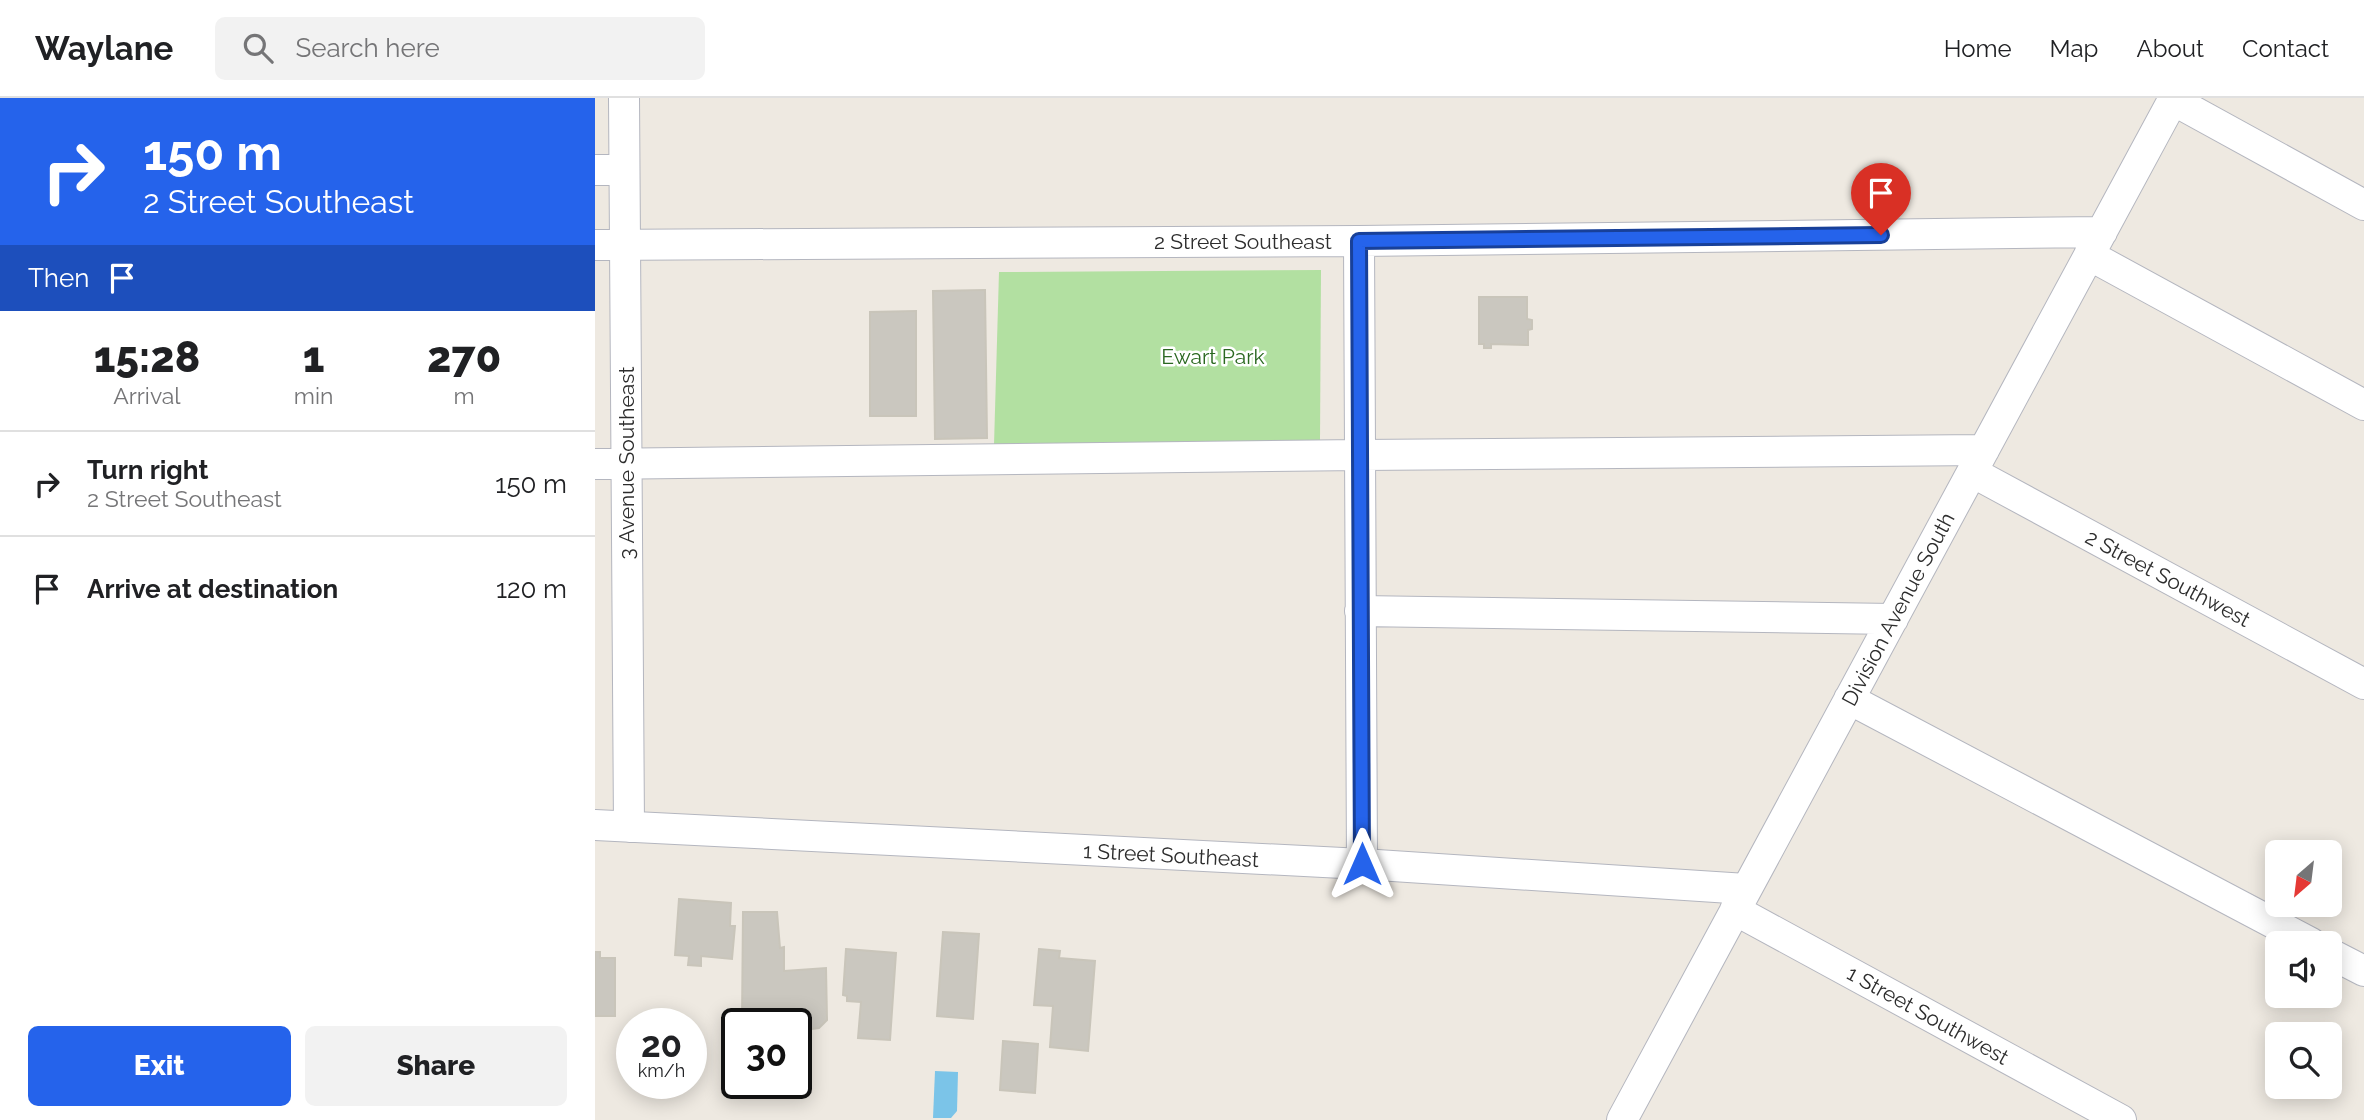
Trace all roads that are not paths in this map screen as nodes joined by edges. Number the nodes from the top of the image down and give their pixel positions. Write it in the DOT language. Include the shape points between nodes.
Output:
graph roads {
  1 [pos="624,98"];
  2 [pos="2174,99"];
  3 [pos="609,170"];
  4 [pos="2364,205"];
  5 [pos="1359,241"];
  6 [pos="2095,244"];
  7 [pos="595,245"];
  8 [pos="625,245"];
  9 [pos="2364,405"];
  10 [pos="1360,455"];
  11 [pos="1978,461"];
  12 [pos="595,464"];
  13 [pos="625,464"];
  14 [pos="1360,611"];
  15 [pos="1893,619"];
  16 [pos="2364,684"];
  17 [pos="1849,699"];
  18 [pos="595,825"];
  19 [pos="629,827"];
  20 [pos="1362,864"];
  21 [pos="1740,900"];
  22 [pos="2288,931"];
  23 [pos="2342,960"];
  24 [pos="2364,971"];
  25 [pos="1622,1120"];
  26 [pos="2121,1120"];
  1 -- 3 [label="street, 3 Avenue Southeast"];
  2 -- 4 [label="street"];
  2 -- 6 [label="street, Division Avenue South"];
  3 -- 8 [label="street, 3 Avenue Southeast"];
  5 -- 6 [label="street, 2 Street Southeast"];
  5 -- 8 [label="street, 2 Street Southeast"];
  5 -- 10 [label="street"];
  6 -- 9 [label="street"];
  6 -- 11 [label="street, Division Avenue South"];
  7 -- 8 [label="street, 2 Street Southeast"];
  8 -- 13 [label="street, 3 Avenue Southeast"];
  10 -- 11 [label="street"];
  10 -- 13 [label="street"];
  10 -- 14 [label="street"];
  11 -- 15 [label="street, Division Avenue South"];
  11 -- 16 [label="street, 2 Street Southwest"];
  12 -- 13 [label="street"];
  13 -- 19 [label="street, 3 Avenue Southeast"];
  14 -- 15 [label="street"];
  14 -- 20 [label="street"];
  15 -- 17 [label="street, Division Avenue South"];
  17 -- 21 [label="street, Division Avenue South"];
  17 -- 22 [label="street"];
  18 -- 19 [label="street, 1 Street Southeast"];
  19 -- 20 [label="street, 1 Street Southeast"];
  20 -- 21 [label="street, 1 Street Southeast"];
  21 -- 25 [label="street, Division Avenue South"];
  21 -- 26 [label="street, 1 Street Southwest"];
  23 -- 24 [label="street"];
}
